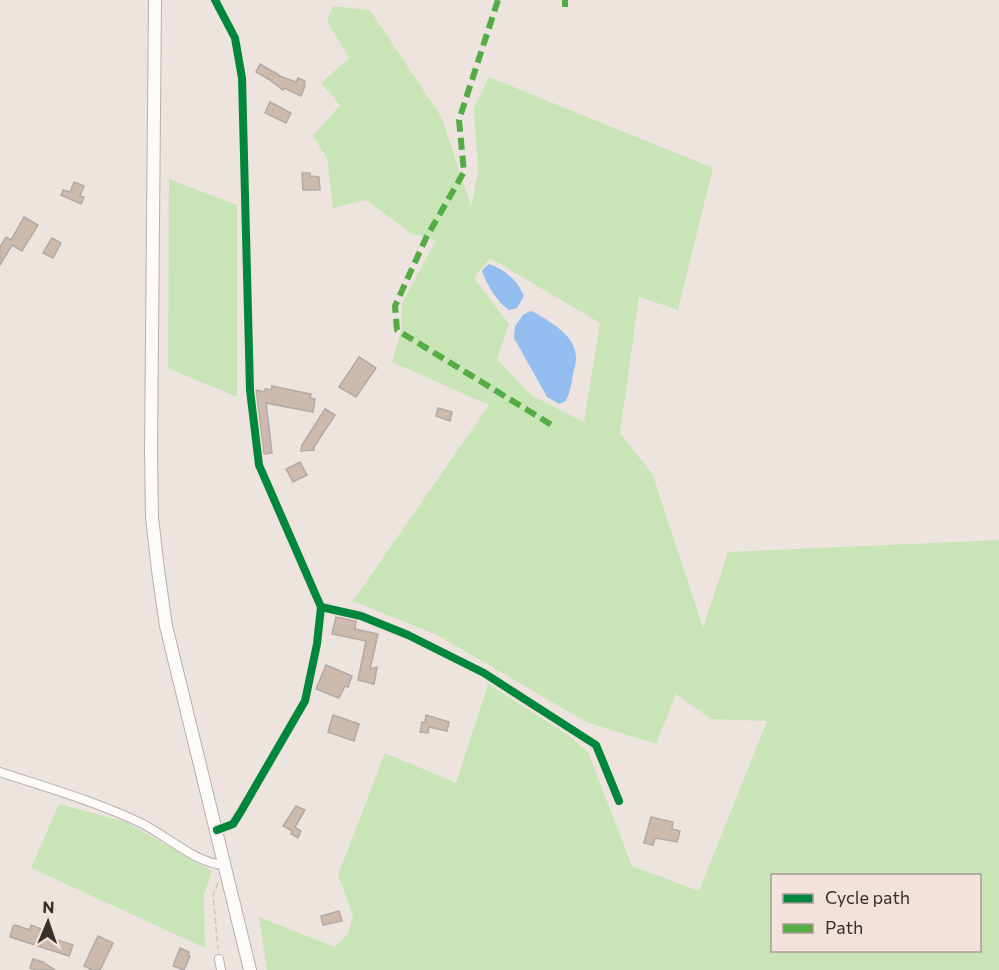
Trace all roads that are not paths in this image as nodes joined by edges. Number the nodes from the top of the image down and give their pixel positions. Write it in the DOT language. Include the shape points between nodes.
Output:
graph roads {
  1 [pos="155,0"];
  2 [pos="215,0"];
  3 [pos="321,607"];
  4 [pos="0,772"];
  5 [pos="619,801"];
  6 [pos="217,830"];
  7 [pos="225,865"];
  8 [pos="219,959"];
  9 [pos="221,970"];
  10 [pos="250,970"];
  1 -- 6 [label="main road" via="152,517 166,626"];
  2 -- 3 [label="street" via="235,38 242,78 250,390 259,465"];
  3 -- 5 [label="street" via="361,616 474,668 596,745"];
  3 -- 6 [label="street" via="304,701 233,824"];
  4 -- 7 [label="street" via="110,810 208,863"];
  6 -- 7 [label="main road"];
  7 -- 10 [label="main road"];
  8 -- 9 [label="street"];
}
